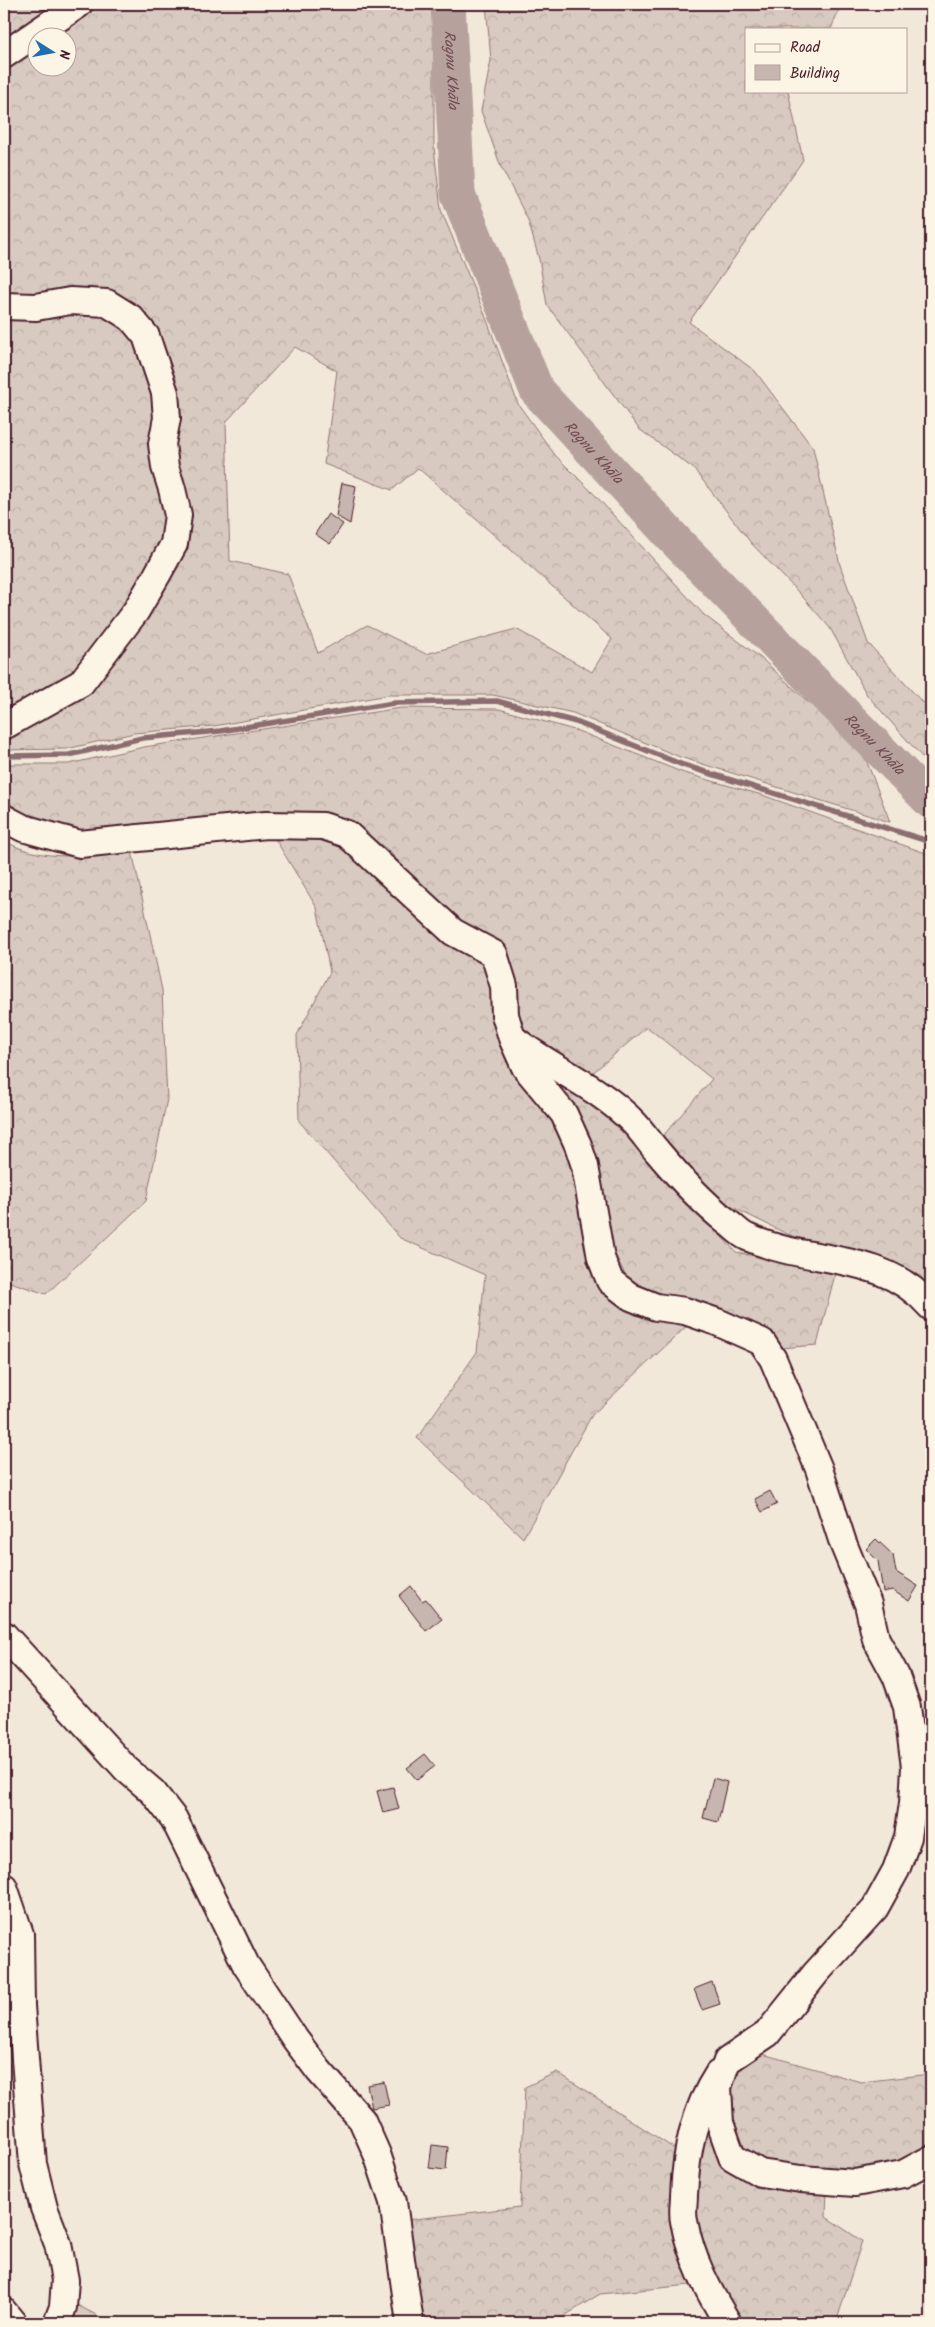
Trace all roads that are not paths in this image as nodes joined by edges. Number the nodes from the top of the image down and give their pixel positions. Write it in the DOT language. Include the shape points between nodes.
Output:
graph roads {
  1 [pos="79,4"];
  2 [pos="4,55"];
  3 [pos="4,306"];
  4 [pos="4,726"];
  5 [pos="4,818"];
  6 [pos="512,1038"];
  7 [pos="931,1307"];
  8 [pos="4,1635"];
  9 [pos="4,1886"];
  10 [pos="727,2061"];
  11 [pos="931,2159"];
  12 [pos="4,2312"];
  13 [pos="13,2323"];
  14 [pos="57,2323"];
  15 [pos="410,2323"];
  16 [pos="728,2323"];
  1 -- 2 [label="street"];
  3 -- 4 [label="street" via="36,307 70,301 107,303 131,318 146,336 165,393 167,418 162,444 178,515 174,544 157,575 136,611 81,683"];
  5 -- 6 [label="street" via="23,828 80,844 266,825 323,826 347,834 453,932 494,954 504,986"];
  6 -- 7 [label="street" via="608,1101 633,1122 686,1184 746,1237 893,1276 917,1290"];
  6 -- 10 [label="street" via="525,1067 564,1114 578,1145 589,1184 601,1258 610,1281 630,1297 656,1307 685,1311 743,1332 762,1342 773,1359 819,1469 843,1543 868,1604 876,1639 896,1676 907,1707 915,1767 914,1802 908,1837 896,1870 875,1908 767,2034"];
  8 -- 15 [label="street" via="126,1769 153,1792 174,1819 246,1965 295,2039 362,2120 393,2202"];
  9 -- 14 [label="street" via="20,1934 20,2006 33,2164 44,2208 58,2244 65,2280 63,2307"];
  10 -- 11 [label="street" via="718,2087 720,2122 732,2157 760,2173 855,2183 903,2174"];
  10 -- 16 [label="street" via="706,2093 693,2125 685,2167 683,2219 693,2257"];
  12 -- 13 [label="street"];
}
